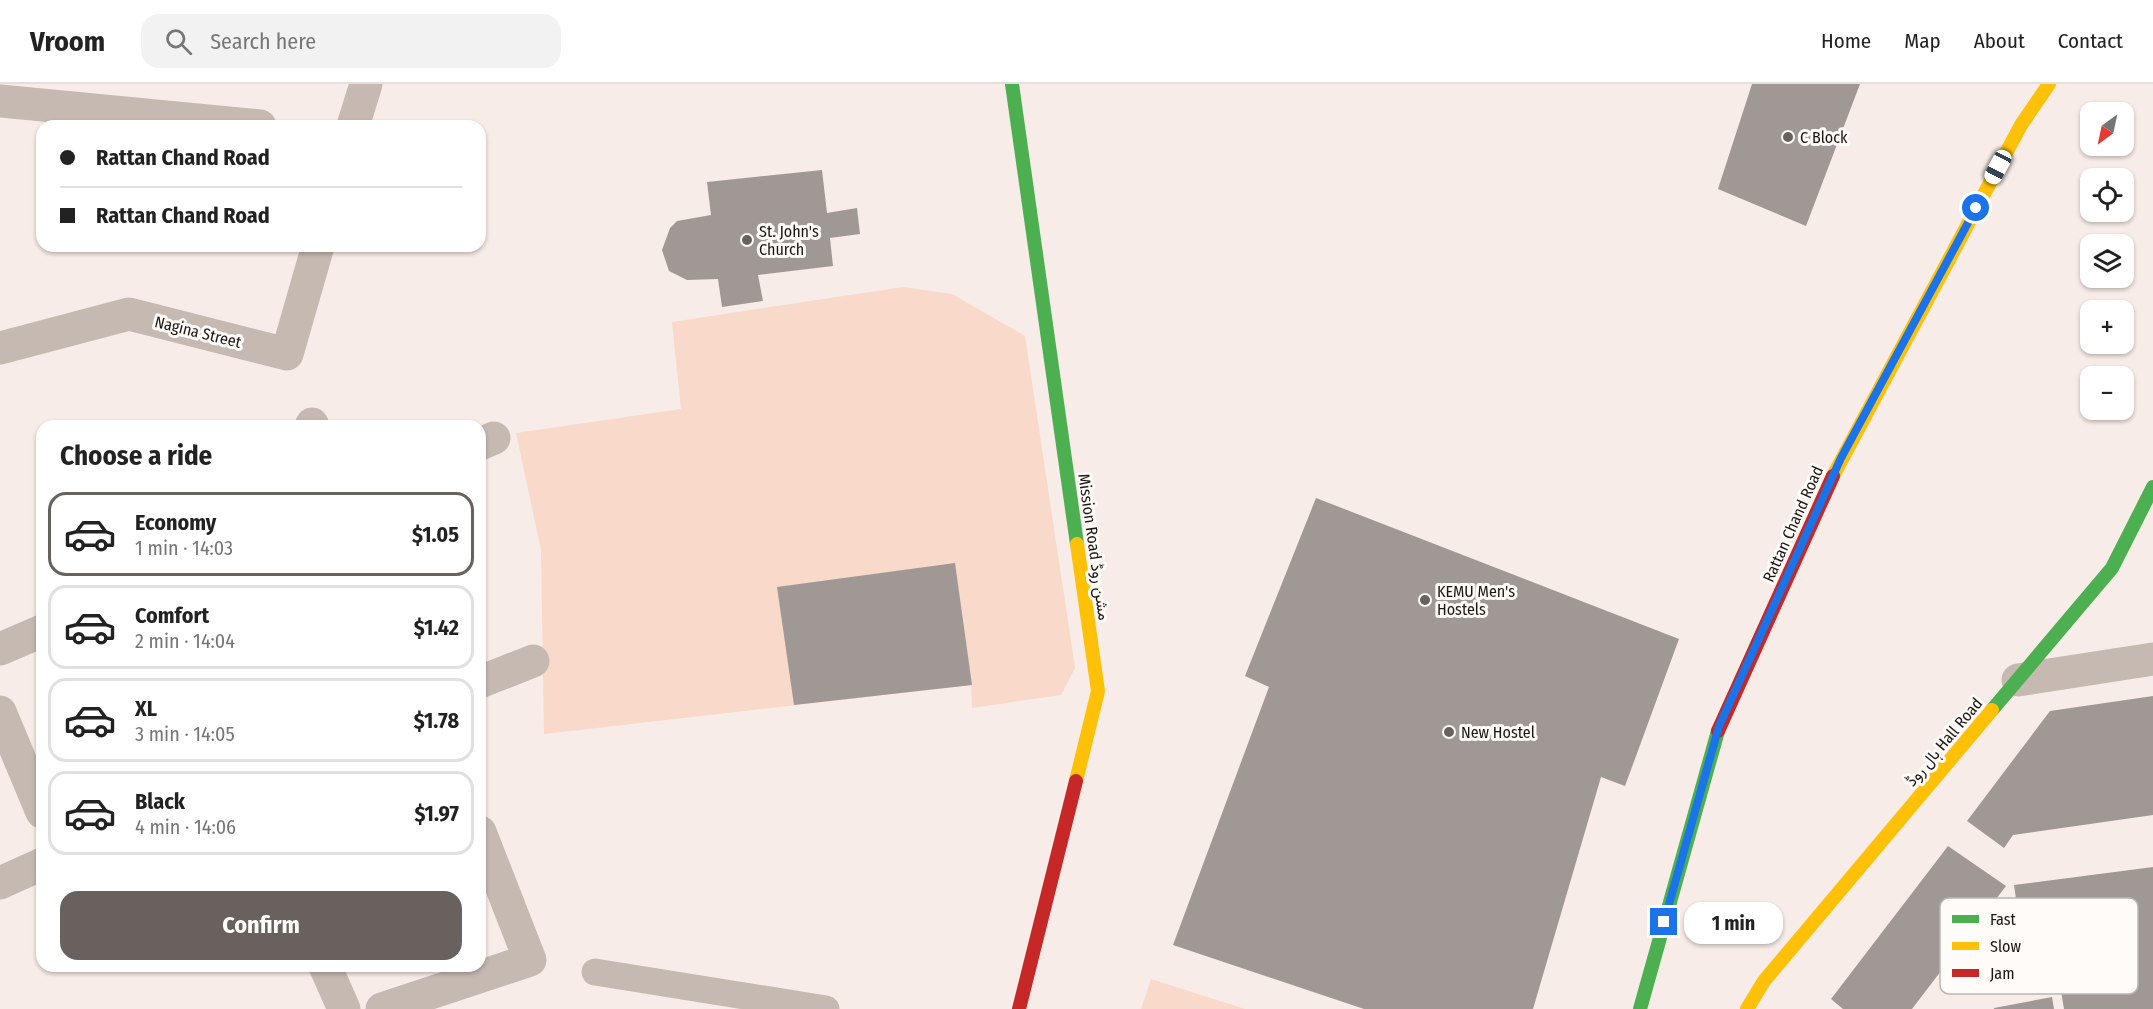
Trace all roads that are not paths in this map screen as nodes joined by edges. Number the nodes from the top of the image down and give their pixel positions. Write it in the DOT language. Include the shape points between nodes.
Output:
graph roads {
  1 [pos="366,84"];
  2 [pos="1012,84"];
  3 [pos="2049,84"];
  4 [pos="0,101"];
  5 [pos="198,120"];
  6 [pos="355,120"];
  7 [pos="316,252"];
  8 [pos="0,348"];
  9 [pos="2153,487"];
  10 [pos="36,634"];
  11 [pos="0,649"];
  12 [pos="2153,659"];
  13 [pos="533,661"];
  14 [pos="486,680"];
  15 [pos="2018,680"];
  16 [pos="0,712"];
  17 [pos="36,798"];
  18 [pos="486,847"];
  19 [pos="36,867"];
  20 [pos="0,884"];
  21 [pos="328,972"];
  22 [pos="595,972"];
  23 [pos="344,1009"];
  24 [pos="382,1009"];
  25 [pos="826,1009"];
  26 [pos="1019,1009"];
  27 [pos="1640,1009"];
  28 [pos="1746,1009"];
  1 -- 6 [label="street"];
  2 -- 26 [label="street, Mission Road مشن روڈ" via="1098,691"];
  3 -- 27 [label="street, Rattan Chand Road" via="2020,125 1841,458 1719,726"];
  4 -- 5 [label="street"];
  7 -- 8 [label="street, Nagina Street" via="286,354 129,314"];
  9 -- 15 [label="street, ہال روڈ Hall Road" via="2112,568"];
  10 -- 11 [label="street"];
  12 -- 15 [label="street"];
  13 -- 14 [label="street"];
  15 -- 28 [label="street, ہال روڈ Hall Road" via="1764,981"];
  16 -- 17 [label="street"];
  18 -- 24 [label="street" via="530,960"];
  19 -- 20 [label="street"];
  21 -- 23 [label="street"];
  22 -- 25 [label="lane"];
}
